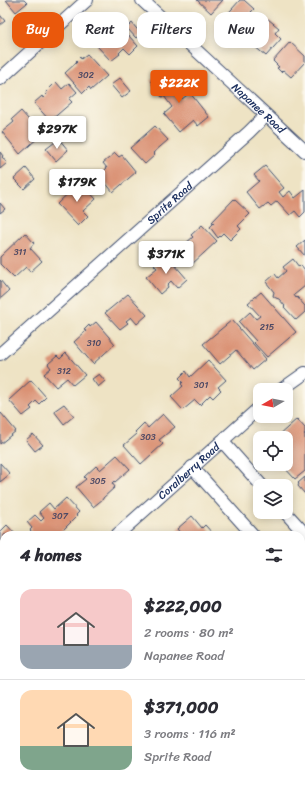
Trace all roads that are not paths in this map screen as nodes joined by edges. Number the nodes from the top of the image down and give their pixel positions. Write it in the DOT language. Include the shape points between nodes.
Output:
graph roads {
  1 [pos="87,0"];
  2 [pos="142,0"];
  3 [pos="0,79"];
  4 [pos="266,116"];
  5 [pos="305,152"];
  6 [pos="0,354"];
  7 [pos="304,373"];
  8 [pos="290,383"];
  9 [pos="253,413"];
  10 [pos="222,441"];
  11 [pos="192,467"];
  12 [pos="256,479"];
  13 [pos="291,519"];
  14 [pos="121,531"];
  15 [pos="249,531"];
  16 [pos="302,531"];
  1 -- 3 [label="street"];
  2 -- 4 [label="street, Napanee Road"];
  4 -- 5 [label="street, Napanee Road"];
  4 -- 6 [label="street, Sprite Road"];
  7 -- 8 [label="street"];
  9 -- 10 [label="street, Coralberry Road"];
  10 -- 11 [label="street, Coralberry Road"];
  10 -- 12 [label="street"];
  11 -- 14 [label="street, Coralberry Road"];
  11 -- 15 [label="street"];
  13 -- 16 [label="street"];
}
